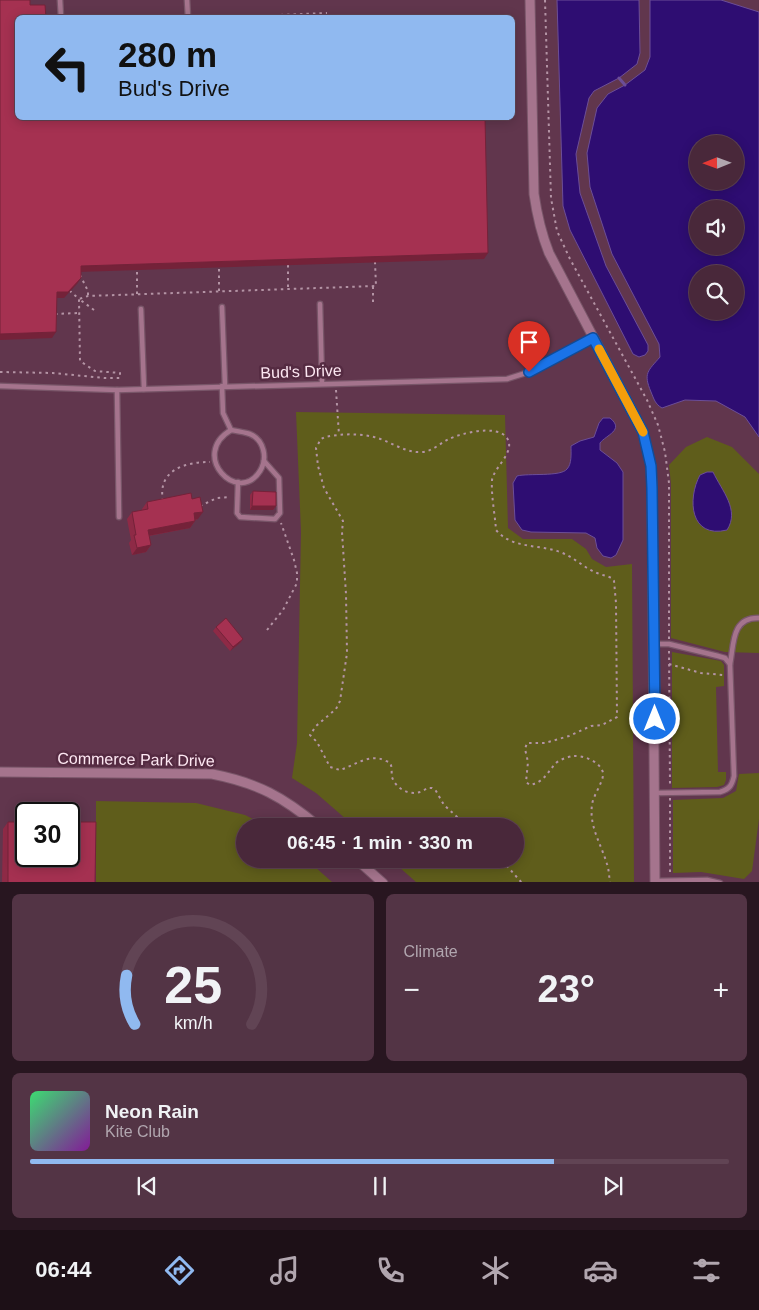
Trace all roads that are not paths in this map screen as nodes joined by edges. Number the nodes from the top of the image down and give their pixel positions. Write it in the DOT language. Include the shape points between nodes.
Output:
graph roads {
  1 [pos="60,0"];
  2 [pos="187,0"];
  3 [pos="530,0"];
  4 [pos="61,15"];
  5 [pos="188,15"];
  6 [pos="320,304"];
  7 [pos="222,307"];
  8 [pos="141,309"];
  9 [pos="593,338"];
  10 [pos="322,383"];
  11 [pos="0,386"];
  12 [pos="224,386"];
  13 [pos="144,389"];
  14 [pos="117,390"];
  15 [pos="231,430"];
  16 [pos="264,461"];
  17 [pos="238,482"];
  18 [pos="119,517"];
  19 [pos="759,618"];
  20 [pos="654,644"];
  21 [pos="730,664"];
  22 [pos="0,772"];
  23 [pos="655,794"];
  24 [pos="308,818"];
  25 [pos="367,868"];
  26 [pos="383,882"];
  27 [pos="655,882"];
  28 [pos="720,882"];
  1 -- 4 [label="lane"];
  2 -- 5 [label="lane"];
  3 -- 9 [label="street" via="537,215 549,253"];
  6 -- 10 [label="lane"];
  7 -- 12 [label="lane"];
  8 -- 13 [label="lane"];
  9 -- 10 [label="lane, Bud's Drive" via="517,377"];
  9 -- 20 [label="street" via="643,432 648,450 652,488"];
  10 -- 12 [label="lane, Bud's Drive"];
  11 -- 14 [label="lane, Bud's Drive"];
  12 -- 13 [label="lane, Bud's Drive"];
  12 -- 15 [label="lane" via="223,413"];
  13 -- 14 [label="lane, Bud's Drive"];
  14 -- 18 [label="lane"];
  15 -- 16 [label="lane" via="256,438 264,452"];
  15 -- 17 [label="lane" via="222,435 214,458 220,473"];
  16 -- 17 [label="lane" via="257,476"];
  16 -- 17 [label="lane" via="279,478 280,514 276,519 240,517 237,513"];
  19 -- 21 [label="lane" via="746,620 738,626"];
  20 -- 21 [label="lane" via="669,644 725,658"];
  20 -- 23 [label="street"];
  21 -- 23 [label="lane" via="732,784 728,790 720,792"];
  22 -- 24 [label="street, Commerce Park Drive" via="212,774 263,788"];
  23 -- 27 [label="street"];
  25 -- 26 [label="street"];
  27 -- 28 [label="lane"];
}
